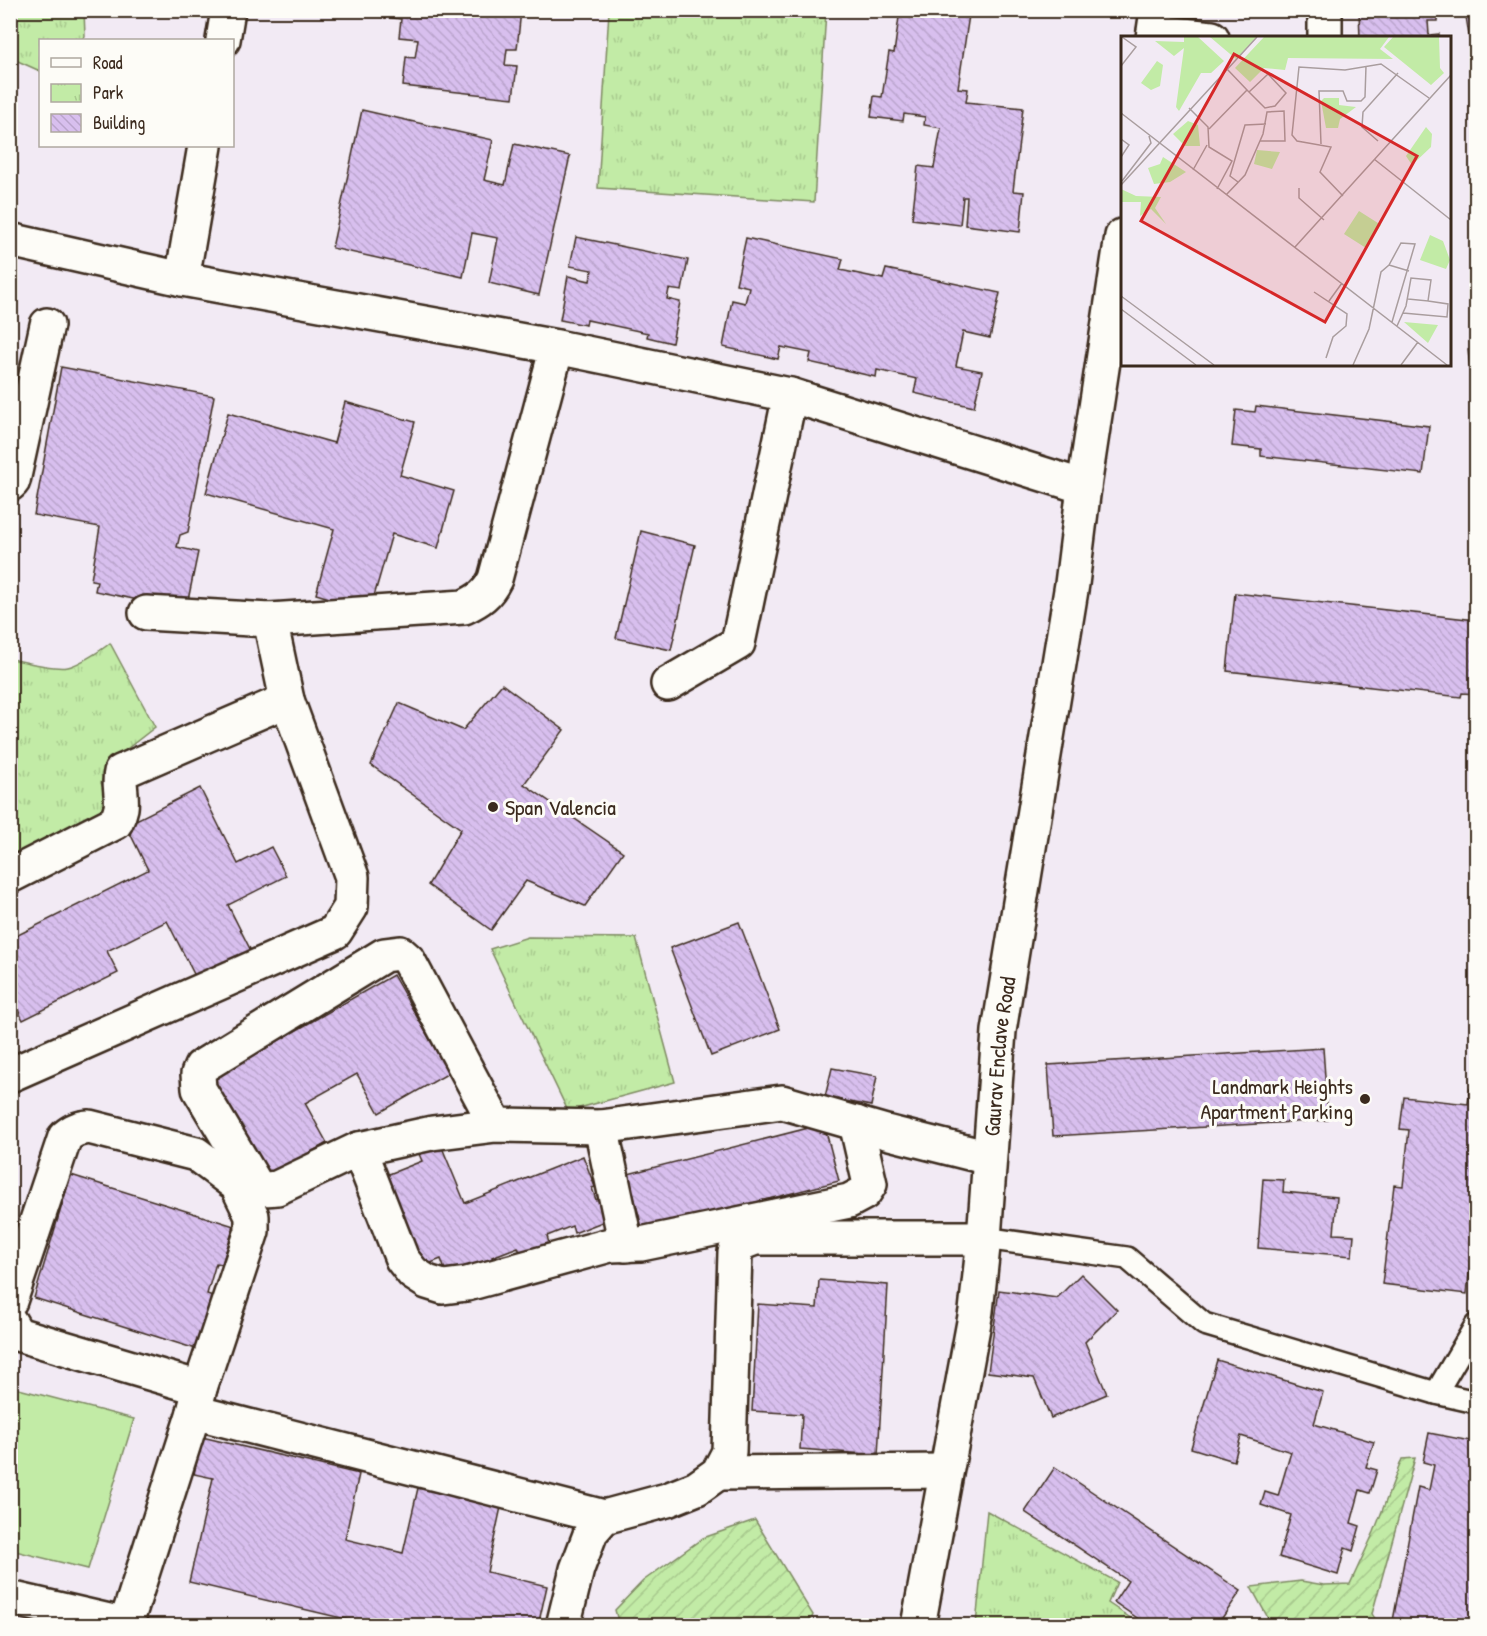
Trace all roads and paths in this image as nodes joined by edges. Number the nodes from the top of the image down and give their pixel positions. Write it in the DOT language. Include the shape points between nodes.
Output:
graph roads {
  1 [pos="228,10"];
  2 [pos="1325,10"];
  3 [pos="1155,27"];
  4 [pos="1202,36"];
  5 [pos="1325,36"];
  6 [pos="223,39"];
  7 [pos="205,147"];
  8 [pos="10,240"];
  9 [pos="1121,243"];
  10 [pos="182,279"];
  11 [pos="47,325"];
  12 [pos="558,347"];
  13 [pos="790,395"];
  14 [pos="10,484"];
  15 [pos="1084,487"];
  16 [pos="146,613"];
  17 [pos="270,620"];
  18 [pos="668,684"];
  19 [pos="287,700"];
  20 [pos="10,876"];
  21 [pos="10,1075"];
  22 [pos="856,1124"];
  23 [pos="496,1125"];
  24 [pos="602,1127"];
  25 [pos="359,1149"];
  26 [pos="989,1158"];
  27 [pos="984,1238"];
  28 [pos="626,1245"];
  29 [pos="10,1301"];
  30 [pos="10,1322"];
  31 [pos="1476,1325"];
  32 [pos="1436,1393"];
  33 [pos="197,1400"];
  34 [pos="1476,1402"];
  35 [pos="946,1471"];
  36 [pos="718,1473"];
  37 [pos="604,1517"];
  38 [pos="10,1598"];
  39 [pos="128,1625"];
  40 [pos="563,1626"];
  41 [pos="918,1626"];
  1 -- 6 [label="street"];
  2 -- 5 [label="street"];
  3 -- 4 [label="street"];
  7 -- 10 [label="street"];
  8 -- 10 [label="street"];
  9 -- 15 [label="street, Gaurav Enclave Road"];
  10 -- 12 [label="street"];
  11 -- 14 [label="street" via="14,481"];
  12 -- 13 [label="street"];
  12 -- 17 [label="street" via="489,591 465,608"];
  13 -- 15 [label="street"];
  13 -- 18 [label="street" via="738,643"];
  15 -- 26 [label="street, Gaurav Enclave Road" via="1072,584 999,1031"];
  16 -- 17 [label="street"];
  17 -- 19 [label="street"];
  19 -- 20 [label="street" via="121,772 121,810 116,822"];
  19 -- 21 [label="street" via="352,878 351,907 335,932"];
  22 -- 24 [label="street" via="783,1102"];
  22 -- 26 [label="street"];
  22 -- 28 [label="street" via="870,1184 864,1193 849,1201"];
  23 -- 24 [label="street"];
  23 -- 25 [label="street" via="432,1133"];
  23 -- 25 [label="street" via="408,960 400,953 384,955 201,1067 198,1074 199,1089 260,1188 277,1188"];
  24 -- 28 [label="street"];
  25 -- 28 [label="street" via="402,1259 413,1273 435,1285 467,1284 610,1245"];
  26 -- 27 [label="street, Gaurav Enclave Road"];
  27 -- 32 [label="lane" via="1127,1258 1204,1324"];
  27 -- 35 [label="street, Gaurav Enclave Road" via="976,1311"];
  27 -- 36 [label="street" via="755,1238 742,1243 735,1252 729,1452"];
  29 -- 33 [label="street" via="69,1133 89,1127 196,1154 237,1185 252,1216 252,1231"];
  30 -- 33 [label="street" via="17,1334"];
  31 -- 32 [label="lane"];
  32 -- 34 [label="lane"];
  33 -- 37 [label="street"];
  33 -- 39 [label="street"];
  35 -- 36 [label="street"];
  35 -- 41 [label="street, Gaurav Enclave Road"];
  36 -- 37 [label="street" via="677,1496"];
  37 -- 40 [label="street" via="591,1532 577,1569"];
  38 -- 39 [label="street"];
}
